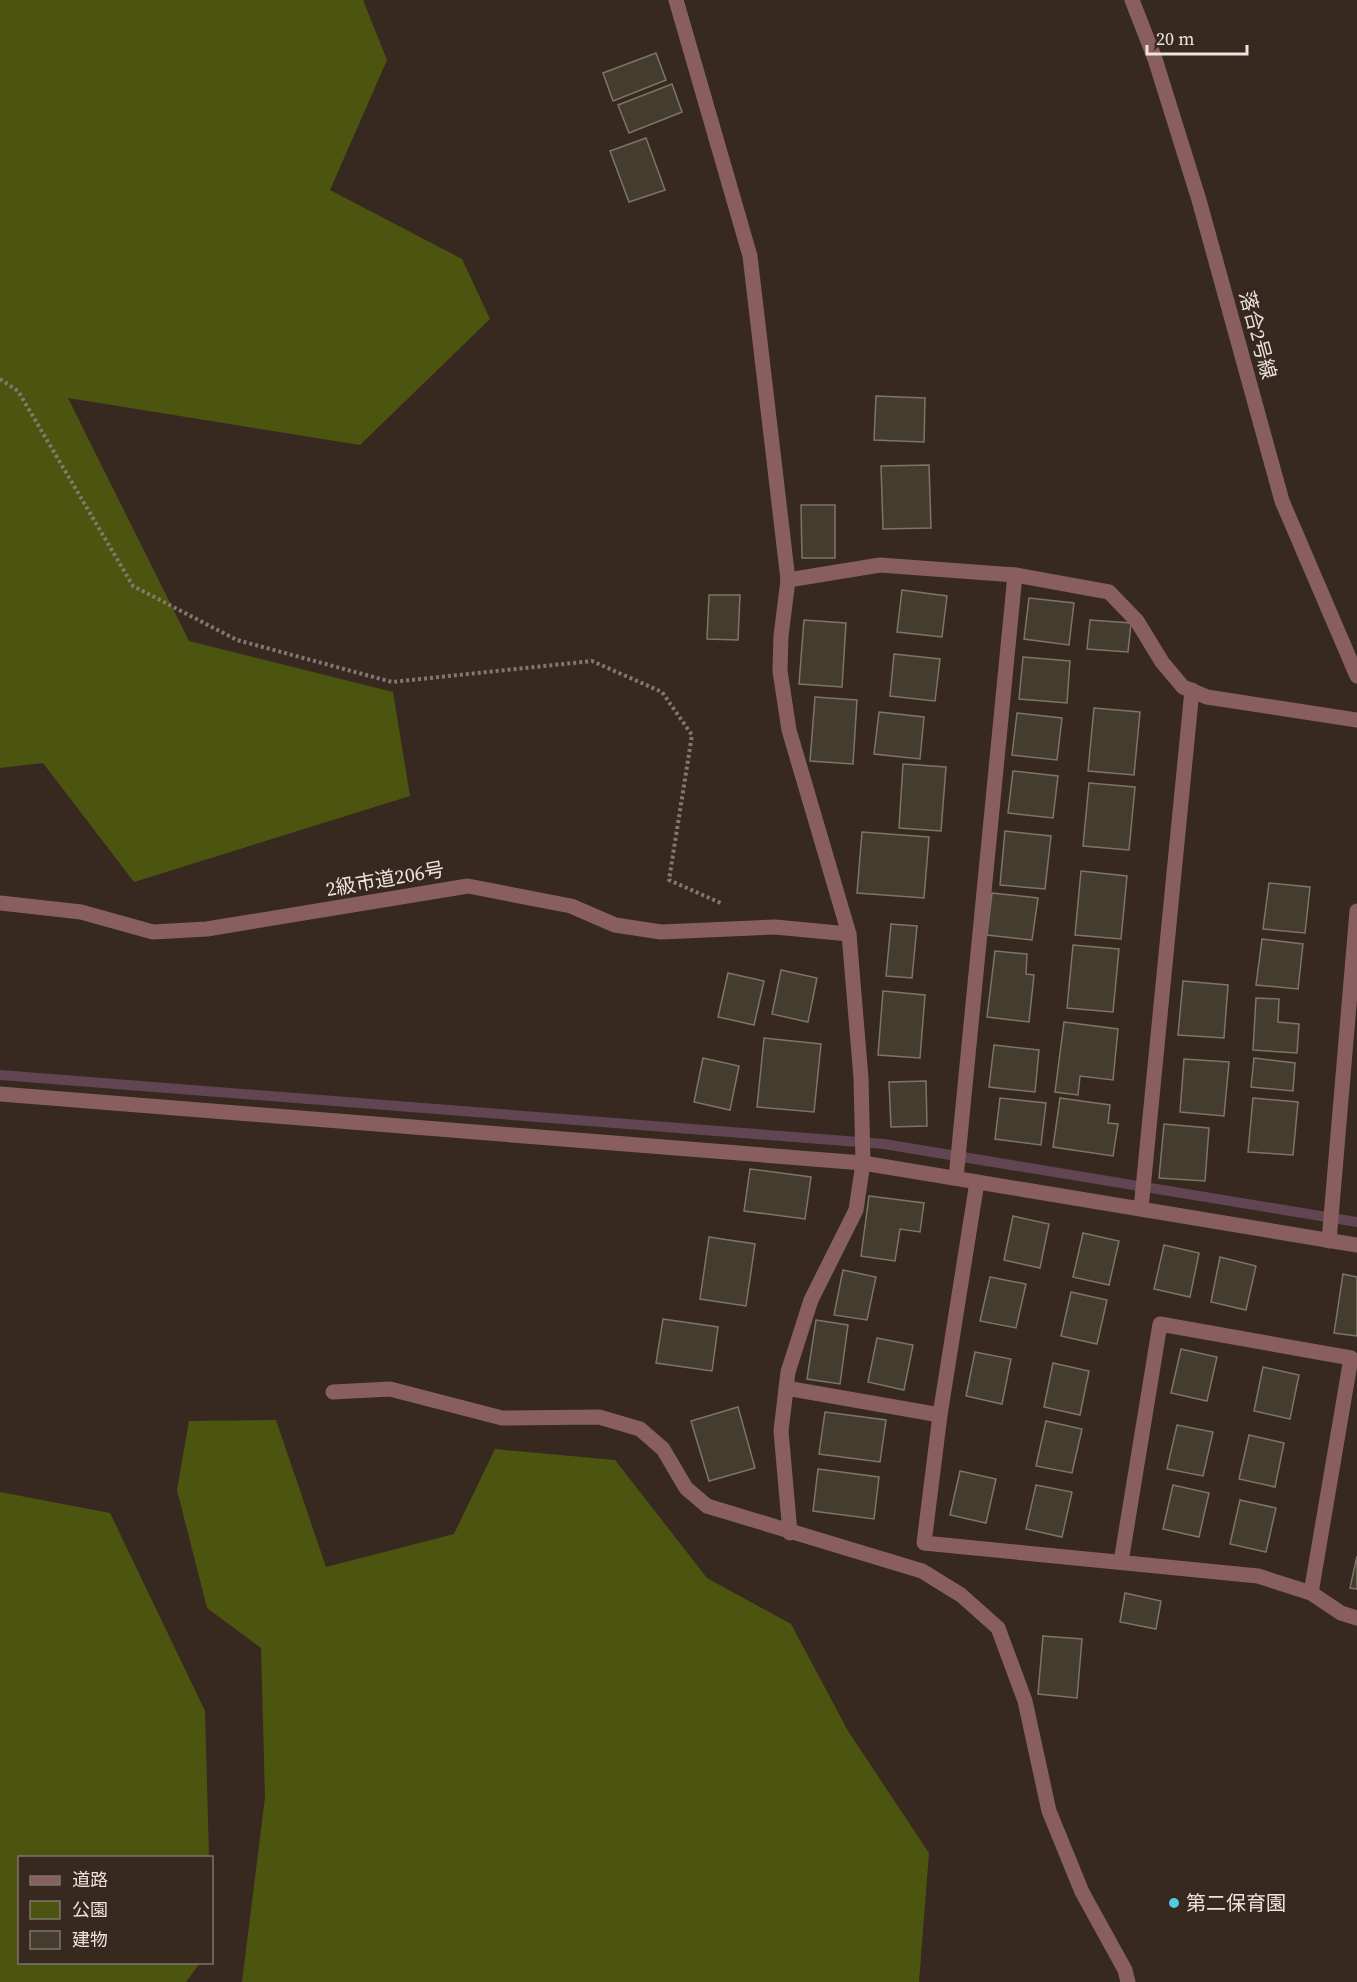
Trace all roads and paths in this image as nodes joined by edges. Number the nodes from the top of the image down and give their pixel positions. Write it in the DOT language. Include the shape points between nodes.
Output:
graph roads {
  1 [pos="676,0"];
  2 [pos="1132,0"];
  3 [pos="0,379"];
  4 [pos="1015,575"];
  5 [pos="788,580"];
  6 [pos="1357,676"];
  7 [pos="1191,690"];
  8 [pos="1357,720"];
  9 [pos="0,903"];
  10 [pos="733,908"];
  11 [pos="1357,910"];
  12 [pos="849,934"];
  13 [pos="0,1094"];
  14 [pos="863,1163"];
  15 [pos="956,1178"];
  16 [pos="977,1182"];
  17 [pos="1142,1209"];
  18 [pos="1329,1241"];
  19 [pos="1357,1245"];
  20 [pos="786,1388"];
  21 [pos="333,1392"];
  22 [pos="940,1414"];
  23 [pos="790,1533"];
  24 [pos="924,1543"];
  25 [pos="1121,1562"];
  26 [pos="922,1571"];
  27 [pos="1311,1593"];
  28 [pos="1357,1618"];
  29 [pos="1128,1982"];
  1 -- 5 [label="street" via="750,256"];
  2 -- 6 [label="street, 落合2号線" via="1155,59 1199,200 1282,501"];
  3 -- 10 [label="path" via="18,392 133,586 237,640 392,682 592,661 662,692 692,735 669,880"];
  4 -- 5 [label="street" via="880,565"];
  4 -- 7 [label="street" via="1109,592 1137,621 1162,662 1183,687"];
  4 -- 15 [label="street"];
  5 -- 12 [label="street" via="780,671 789,730"];
  7 -- 8 [label="street" via="1207,697"];
  7 -- 17 [label="street"];
  9 -- 12 [label="street, 2級市道206号" via="81,912 153,932 207,929 468,886 571,906 615,925 661,932 775,927"];
  11 -- 18 [label="street"];
  12 -- 14 [label="street" via="861,1078"];
  13 -- 14 [label="street"];
  14 -- 15 [label="street"];
  14 -- 20 [label="street" via="856,1210 811,1300"];
  15 -- 16 [label="street"];
  16 -- 17 [label="street"];
  16 -- 22 [label="street"];
  17 -- 18 [label="street"];
  18 -- 19 [label="street"];
  20 -- 22 [label="street"];
  20 -- 23 [label="street" via="781,1431"];
  21 -- 23 [label="street" via="390,1389 502,1418 598,1418 640,1429 663,1449 686,1488 707,1506"];
  22 -- 24 [label="street"];
  23 -- 26 [label="street"];
  24 -- 25 [label="street"];
  24 -- 26 [label="street"];
  25 -- 27 [label="street" via="1258,1576"];
  25 -- 27 [label="street" via="1160,1324 1351,1358"];
  26 -- 29 [label="street" via="961,1595 998,1628 1025,1701 1049,1811 1082,1892"];
  27 -- 28 [label="street" via="1341,1613"];
}
